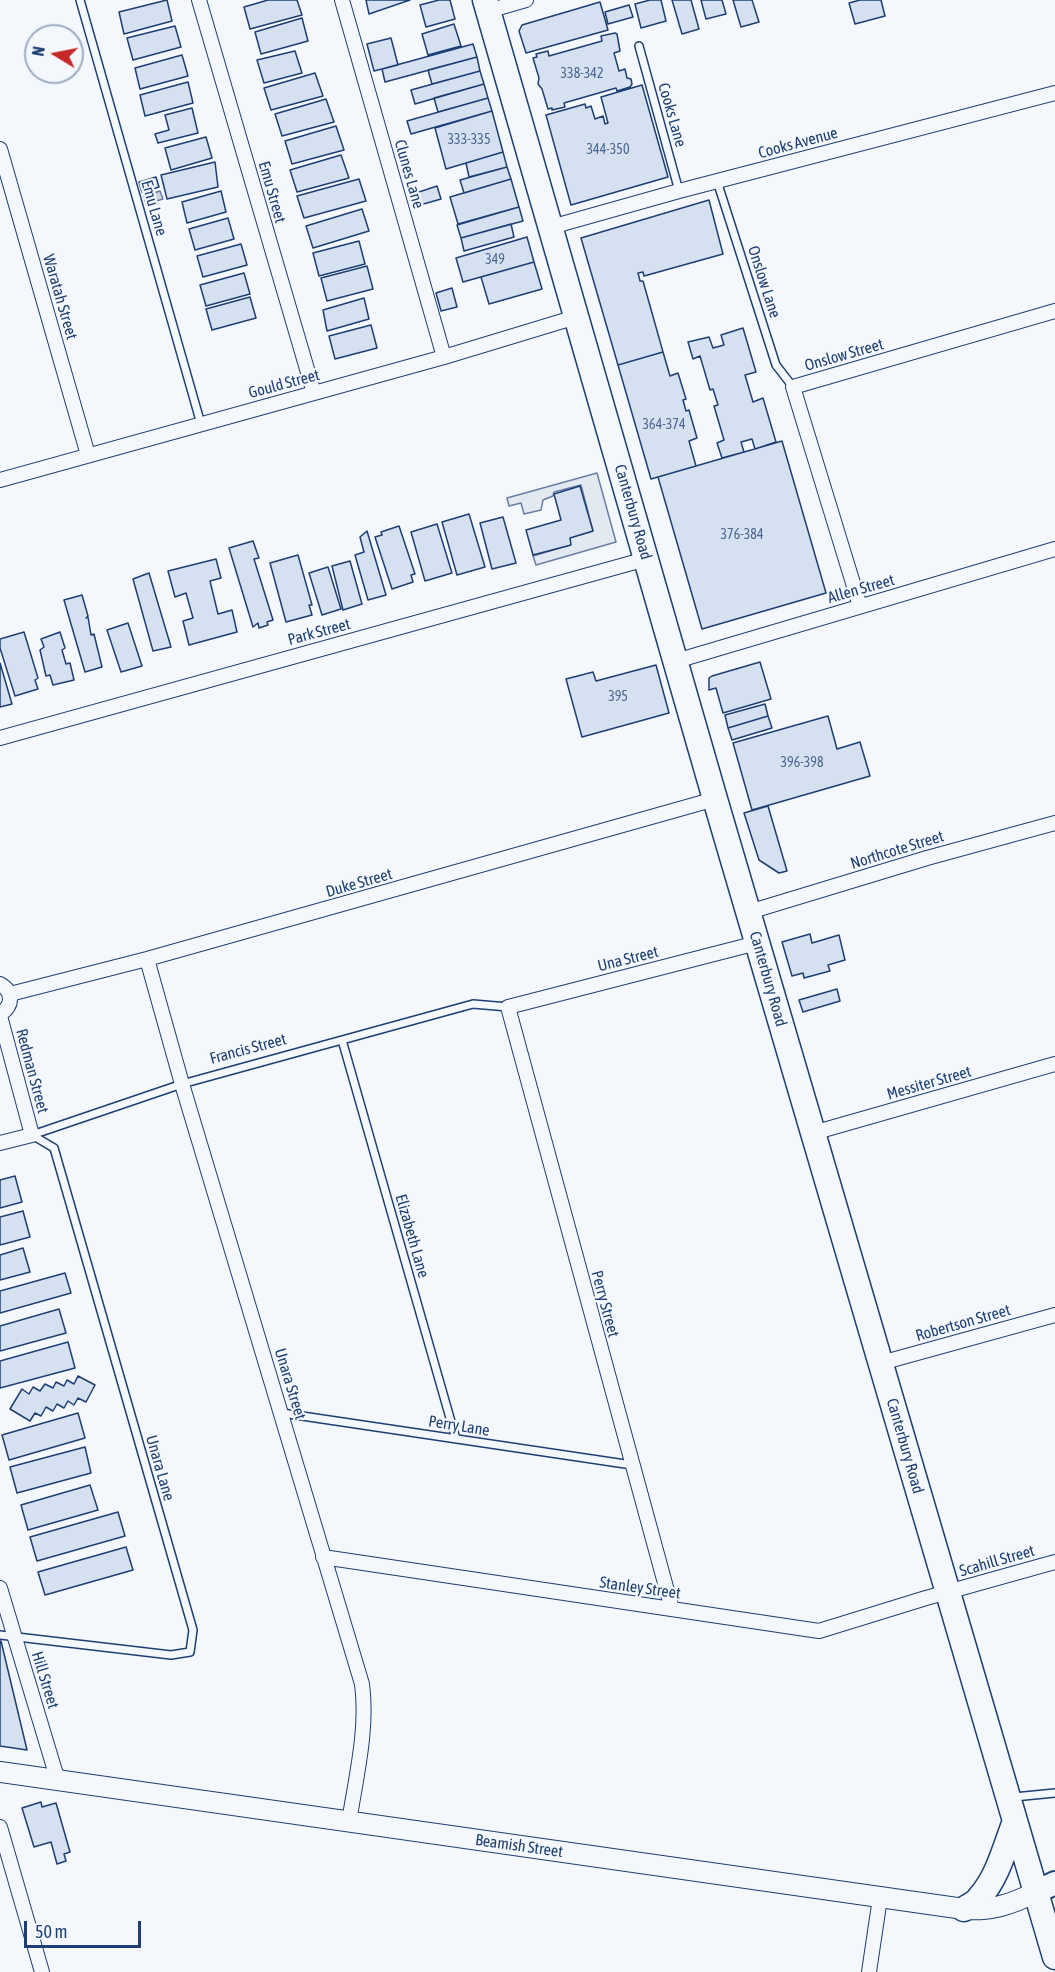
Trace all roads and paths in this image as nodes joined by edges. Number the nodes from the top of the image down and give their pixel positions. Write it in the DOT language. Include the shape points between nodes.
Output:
graph roads {
  1 [pos="80,0"];
  2 [pos="199,0"];
  3 [pos="342,0"];
  4 [pos="526,0"];
  5 [pos="487,5"];
  6 [pos="639,46"];
  7 [pos="1055,93"];
  8 [pos="0,149"];
  9 [pos="717,181"];
  10 [pos="679,191"];
  11 [pos="551,227"];
  12 [pos="1055,311"];
  13 [pos="576,317"];
  14 [pos="444,357"];
  15 [pos="793,387"];
  16 [pos="314,393"];
  17 [pos="201,424"];
  18 [pos="88,455"];
  19 [pos="0,480"];
  20 [pos="1055,549"];
  21 [pos="646,559"];
  22 [pos="860,606"];
  23 [pos="676,661"];
  24 [pos="0,738"];
  25 [pos="715,799"];
  26 [pos="1055,823"];
  27 [pos="749,912"];
  28 [pos="757,943"];
  29 [pos="147,959"];
  30 [pos="5,989"];
  31 [pos="508,1007"];
  32 [pos="0,1015"];
  33 [pos="342,1040"];
  34 [pos="1055,1065"];
  35 [pos="182,1084"];
  36 [pos="813,1133"];
  37 [pos="32,1135"];
  38 [pos="0,1143"];
  39 [pos="1055,1315"];
  40 [pos="881,1364"];
  41 [pos="282,1413"];
  42 [pos="456,1439"];
  43 [pos="632,1466"];
  44 [pos="323,1557"];
  45 [pos="1055,1562"];
  46 [pos="0,1588"];
  47 [pos="947,1593"];
  48 [pos="672,1609"];
  49 [pos="0,1635"];
  50 [pos="15,1637"];
  51 [pos="0,1772"];
  52 [pos="58,1780"];
  53 [pos="1055,1793"];
  54 [pos="1008,1797"];
  55 [pos="1015,1821"];
  56 [pos="349,1822"];
  57 [pos="0,1827"];
  58 [pos="1045,1888"];
  59 [pos="880,1898"];
  60 [pos="964,1909"];
  61 [pos="1055,1957"];
  62 [pos="42,1972"];
  63 [pos="869,1972"];
  1 -- 17 [label="lane, Emu Lane"];
  2 -- 16 [label="street, Emu Street"];
  3 -- 14 [label="street, Clunes Lane"];
  4 -- 5 [label="street"];
  5 -- 11 [label="highway, Canterbury Road"];
  6 -- 10 [label="lane, Cooks Lane"];
  7 -- 9 [label="street, Cooks Avenue"];
  8 -- 18 [label="street, Waratah Street"];
  9 -- 10 [label="street, Cooks Avenue"];
  9 -- 15 [label="lane, Onslow Lane" via="776,365"];
  10 -- 11 [label="street, Cooks Avenue"];
  11 -- 13 [label="highway, Canterbury Road"];
  12 -- 15 [label="street, Onslow Street"];
  13 -- 14 [label="street, Gould Street"];
  13 -- 21 [label="highway, Canterbury Road"];
  14 -- 16 [label="street, Gould Street"];
  15 -- 22 [label="street, Onslow Street"];
  16 -- 17 [label="street, Gould Street"];
  17 -- 18 [label="street, Gould Street"];
  18 -- 19 [label="street, Gould Street"];
  20 -- 22 [label="street, Allen Street"];
  21 -- 23 [label="highway, Canterbury Road"];
  21 -- 24 [label="street, Park Street"];
  22 -- 23 [label="street, Allen Street"];
  23 -- 25 [label="highway, Canterbury Road"];
  25 -- 27 [label="highway, Canterbury Road"];
  25 -- 29 [label="street, Duke Street"];
  26 -- 27 [label="street, Northcote Street"];
  27 -- 28 [label="highway, Canterbury Road"];
  28 -- 31 [label="street, Una Street"];
  28 -- 36 [label="highway, Canterbury Road"];
  29 -- 30 [label="street, Duke Street"];
  29 -- 35 [label="street, Unara Street"];
  30 -- 32 [label="street" via="10,1004"];
  31 -- 33 [label="lane, Francis Street" via="473,1004"];
  31 -- 43 [label="street, Perry Street"];
  32 -- 37 [label="street, Redman Street"];
  33 -- 35 [label="lane, Francis Street"];
  33 -- 42 [label="lane, Elizabeth Lane"];
  34 -- 36 [label="street, Messiter Street"];
  35 -- 37 [label="lane, Francis Street"];
  35 -- 41 [label="street, Unara Street"];
  36 -- 40 [label="highway, Canterbury Road"];
  37 -- 38 [label="street, Francis Street"];
  37 -- 50 [label="lane, Unara Lane" via="54,1148 193,1630 190,1652 171,1655"];
  39 -- 40 [label="street, Robertson Street"];
  40 -- 47 [label="highway, Canterbury Road"];
  41 -- 42 [label="lane, Perry Lane"];
  41 -- 44 [label="street, Unara Street"];
  42 -- 43 [label="lane, Perry Lane"];
  43 -- 48 [label="street, Perry Street"];
  44 -- 48 [label="street, Stanley Street"];
  44 -- 56 [label="street, Unara Street" via="365,1704"];
  45 -- 47 [label="street, Scahill Street"];
  46 -- 50 [label="street, Hill Street"];
  47 -- 48 [label="street, Stanley Street" via="819,1631"];
  47 -- 54 [label="highway, Canterbury Road"];
  49 -- 50 [label="lane"];
  50 -- 52 [label="street, Hill Street"];
  51 -- 52 [label="main road, Beamish Street"];
  52 -- 56 [label="main road, Beamish Street"];
  53 -- 54 [label="lane"];
  54 -- 55 [label="highway, Canterbury Road"];
  55 -- 58 [label="highway, Canterbury Road"];
  55 -- 60 [label="highway" via="987,1887 979,1899"];
  56 -- 59 [label="main road, Beamish Street"];
  57 -- 62 [label="street"];
  58 -- 60 [label="main road, Beamish Street" via="994,1909"];
  58 -- 61 [label="highway, Canterbury Road"];
  59 -- 60 [label="main road, Beamish Street"];
  59 -- 63 [label="street"];
}
